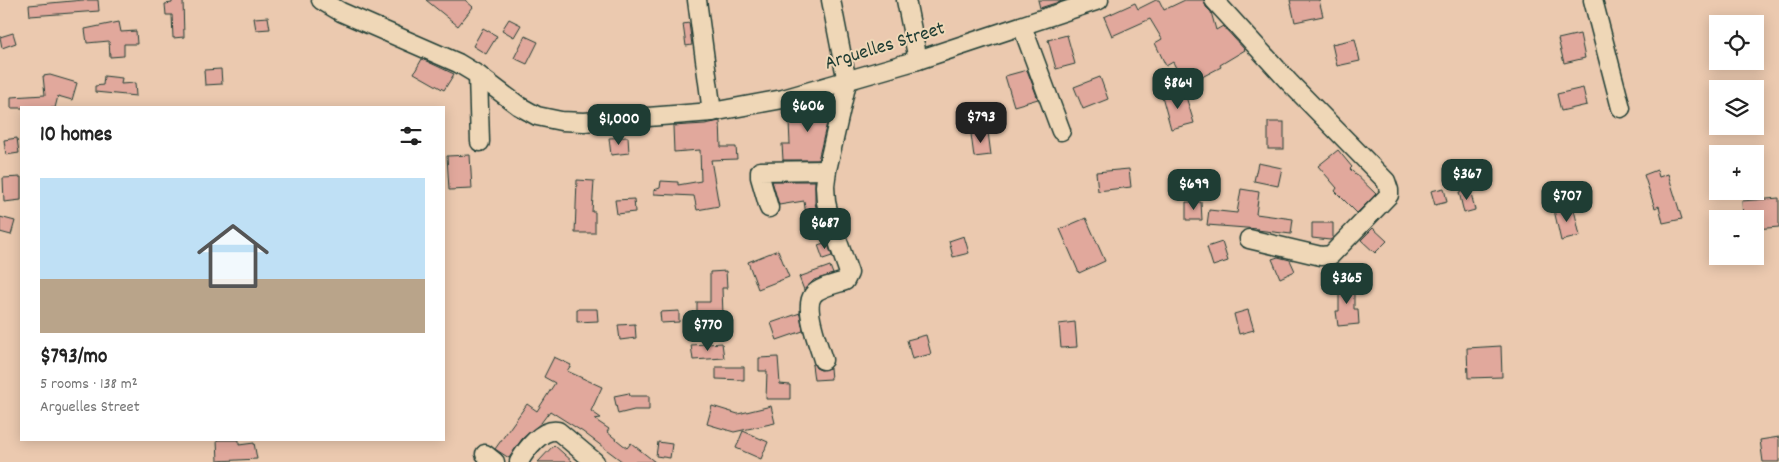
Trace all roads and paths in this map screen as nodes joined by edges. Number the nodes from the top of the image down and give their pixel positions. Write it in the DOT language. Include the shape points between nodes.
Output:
graph roads {
  1 [pos="321,0"];
  2 [pos="697,0"];
  3 [pos="831,0"];
  4 [pos="906,0"];
  5 [pos="1099,0"];
  6 [pos="1214,0"];
  7 [pos="1593,0"];
  8 [pos="1022,26"];
  9 [pos="918,60"];
  10 [pos="478,75"];
  11 [pos="847,82"];
  12 [pos="1622,108"];
  13 [pos="712,112"];
  14 [pos="1061,131"];
  15 [pos="480,142"];
  16 [pos="827,170"];
  17 [pos="769,208"];
  18 [pos="1249,239"];
  19 [pos="823,360"];
  20 [pos="519,462"];
  21 [pos="595,462"];
  1 -- 10 [label="street, Arguelles Street"];
  2 -- 13 [label="street"];
  3 -- 11 [label="street"];
  4 -- 9 [label="street"];
  5 -- 8 [label="street, Arguelles Street"];
  6 -- 18 [label="street" via="1386,181 1389,190 1331,255 1321,256"];
  7 -- 12 [label="street"];
  8 -- 9 [label="street, Arguelles Street"];
  8 -- 14 [label="street"];
  9 -- 11 [label="street, Arguelles Street"];
  10 -- 13 [label="street, Arguelles Street" via="537,116 561,121"];
  10 -- 15 [label="street"];
  11 -- 13 [label="street, Arguelles Street" via="783,99"];
  11 -- 16 [label="street"];
  16 -- 17 [label="street" via="760,171"];
  16 -- 19 [label="street" via="826,202 849,273 845,281 819,290 810,299 810,315"];
  20 -- 21 [label="street" via="544,433 554,430"];
}
